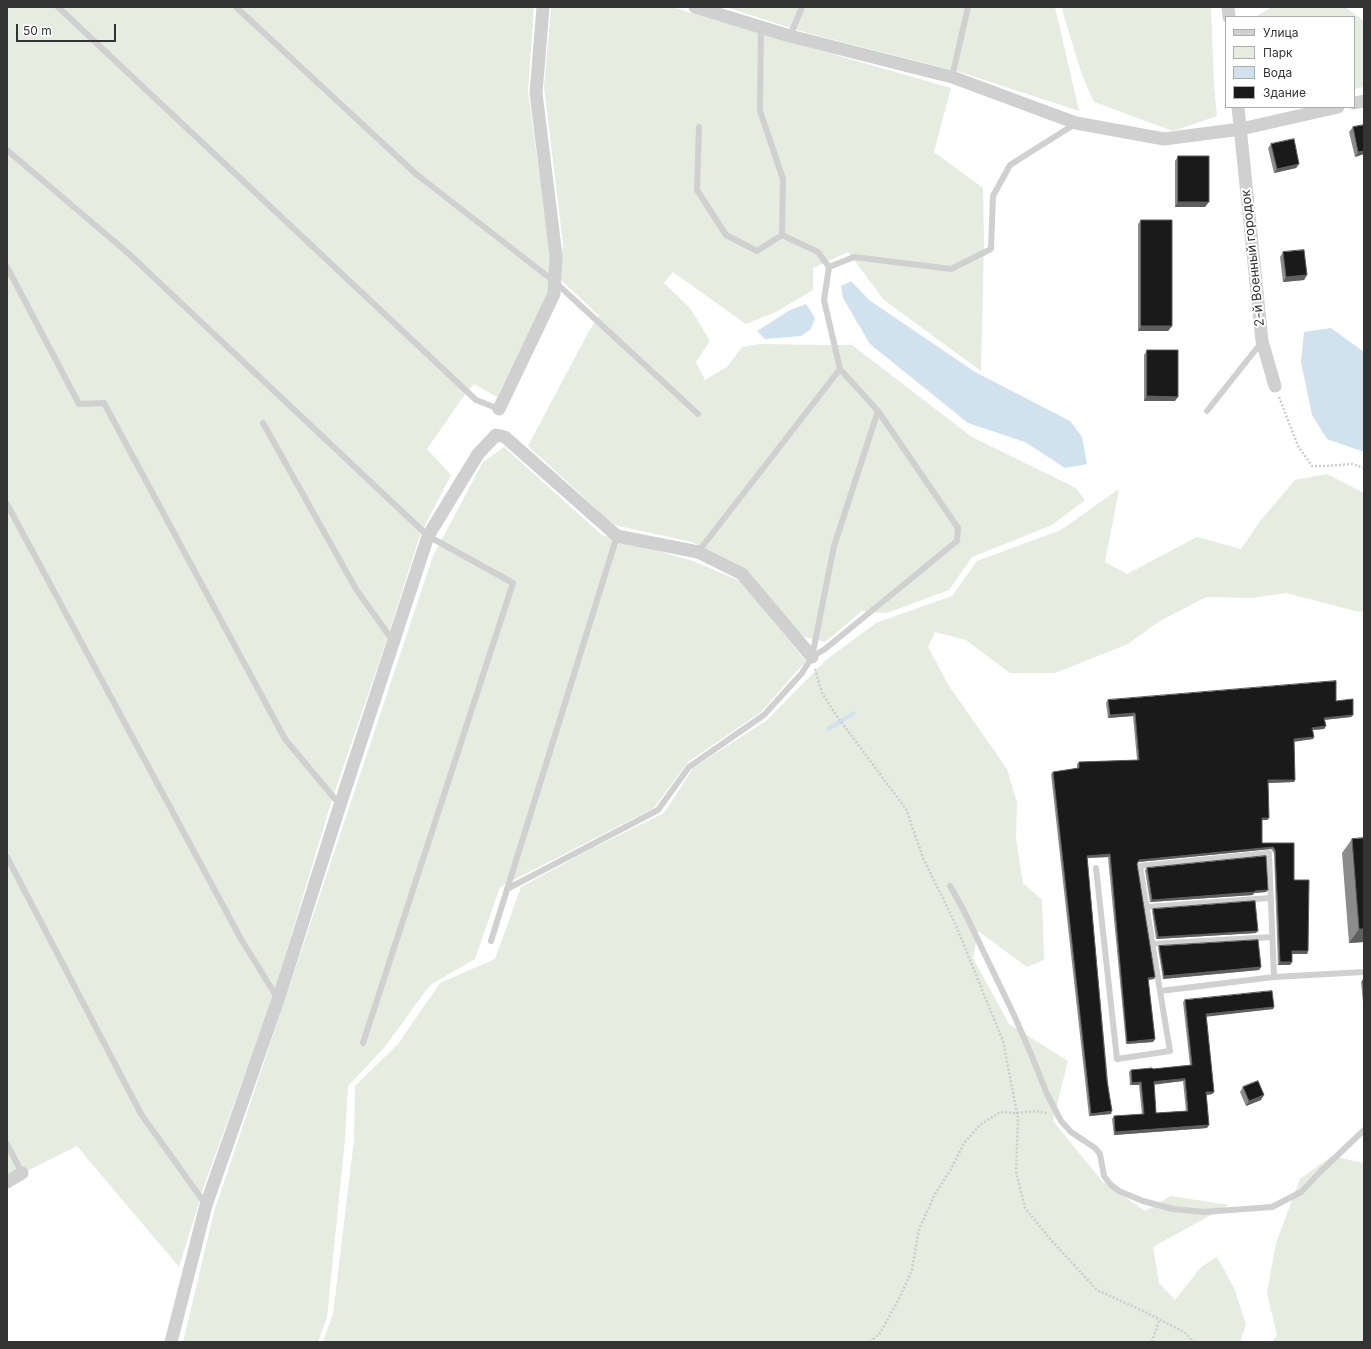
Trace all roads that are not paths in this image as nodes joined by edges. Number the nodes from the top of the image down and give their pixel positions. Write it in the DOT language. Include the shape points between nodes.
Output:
graph roads {
  1 [pos="58,7"];
  2 [pos="236,7"];
  3 [pos="543,7"];
  4 [pos="695,7"];
  5 [pos="802,7"];
  6 [pos="968,7"];
  7 [pos="761,27"];
  8 [pos="790,36"];
  9 [pos="952,77"];
  10 [pos="1238,108"];
  11 [pos="1334,108"];
  12 [pos="1076,123"];
  13 [pos="699,127"];
  14 [pos="1241,129"];
  15 [pos="7,150"];
  16 [pos="782,235"];
  17 [pos="7,267"];
  18 [pos="829,267"];
  19 [pos="555,282"];
  20 [pos="1262,342"];
  21 [pos="840,369"];
  22 [pos="1275,386"];
  23 [pos="499,409"];
  24 [pos="878,411"];
  25 [pos="1207,411"];
  26 [pos="698,414"];
  27 [pos="263,423"];
  28 [pos="7,504"];
  29 [pos="428,536"];
  30 [pos="617,536"];
  31 [pos="698,552"];
  32 [pos="394,642"];
  33 [pos="812,657"];
  34 [pos="340,805"];
  35 [pos="7,857"];
  36 [pos="1096,868"];
  37 [pos="950,886"];
  38 [pos="507,889"];
  39 [pos="1270,898"];
  40 [pos="1147,907"];
  41 [pos="1272,937"];
  42 [pos="491,941"];
  43 [pos="1152,944"];
  44 [pos="1364,972"];
  45 [pos="1274,977"];
  46 [pos="1160,991"];
  47 [pos="278,1000"];
  48 [pos="363,1042"];
  49 [pos="1364,1130"];
  50 [pos="7,1144"];
  51 [pos="22,1174"];
  52 [pos="7,1182"];
  53 [pos="206,1205"];
  54 [pos="171,1342"];
  1 -- 23 [label="lane" via="476,400"];
  2 -- 19 [label="lane" via="416,174"];
  3 -- 19 [label="street" via="536,93 556,256"];
  4 -- 7 [label="street"];
  5 -- 8 [label="lane"];
  6 -- 9 [label="lane"];
  7 -- 8 [label="street"];
  7 -- 16 [label="lane" via="760,111 783,179"];
  8 -- 9 [label="street"];
  9 -- 12 [label="street"];
  10 -- 14 [label="street, 2-й Военный городок"];
  11 -- 14 [label="street"];
  12 -- 14 [label="street" via="1164,139"];
  12 -- 18 [label="lane" via="1010,165 993,196 991,249 951,269 854,256"];
  13 -- 16 [label="lane" via="697,190 726,235 757,251"];
  14 -- 20 [label="street, 2-й Военный городок"];
  15 -- 29 [label="lane" via="129,254"];
  16 -- 18 [label="lane" via="818,252"];
  17 -- 34 [label="lane" via="79,404 104,403 285,739"];
  18 -- 21 [label="lane" via="824,300"];
  19 -- 23 [label="street" via="554,294"];
  19 -- 26 [label="lane"];
  20 -- 22 [label="street, 2-й Военный городок"];
  20 -- 25 [label="lane"];
  21 -- 24 [label="lane"];
  21 -- 31 [label="lane"];
  24 -- 33 [label="lane" via="834,546"];
  24 -- 33 [label="lane" via="958,528 957,541"];
  27 -- 32 [label="lane" via="356,589"];
  28 -- 47 [label="lane" via="240,939"];
  29 -- 30 [label="street" via="478,454 496,435 505,436"];
  29 -- 32 [label="street"];
  29 -- 48 [label="lane" via="513,583"];
  30 -- 31 [label="street"];
  30 -- 38 [label="lane"];
  31 -- 33 [label="street" via="742,574"];
  32 -- 34 [label="street"];
  33 -- 38 [label="lane" via="802,673 764,715 688,768 658,810"];
  34 -- 47 [label="street"];
  35 -- 53 [label="lane" via="141,1114"];
  36 -- 46 [label="lane" via="1117,1059 1170,1051"];
  37 -- 49 [label="lane" via="1014,1015 1061,1121 1100,1154 1104,1176 1119,1191 1173,1209 1204,1212 1272,1207 1301,1192"];
  38 -- 42 [label="lane"];
  39 -- 40 [label="lane"];
  39 -- 40 [label="lane" via="1269,853 1140,866"];
  39 -- 41 [label="lane"];
  40 -- 43 [label="lane"];
  41 -- 43 [label="lane"];
  41 -- 45 [label="lane"];
  43 -- 46 [label="lane"];
  44 -- 45 [label="lane"];
  45 -- 46 [label="lane"];
  47 -- 53 [label="street"];
  50 -- 51 [label="lane"];
  51 -- 52 [label="street"];
  53 -- 54 [label="street"];
}
